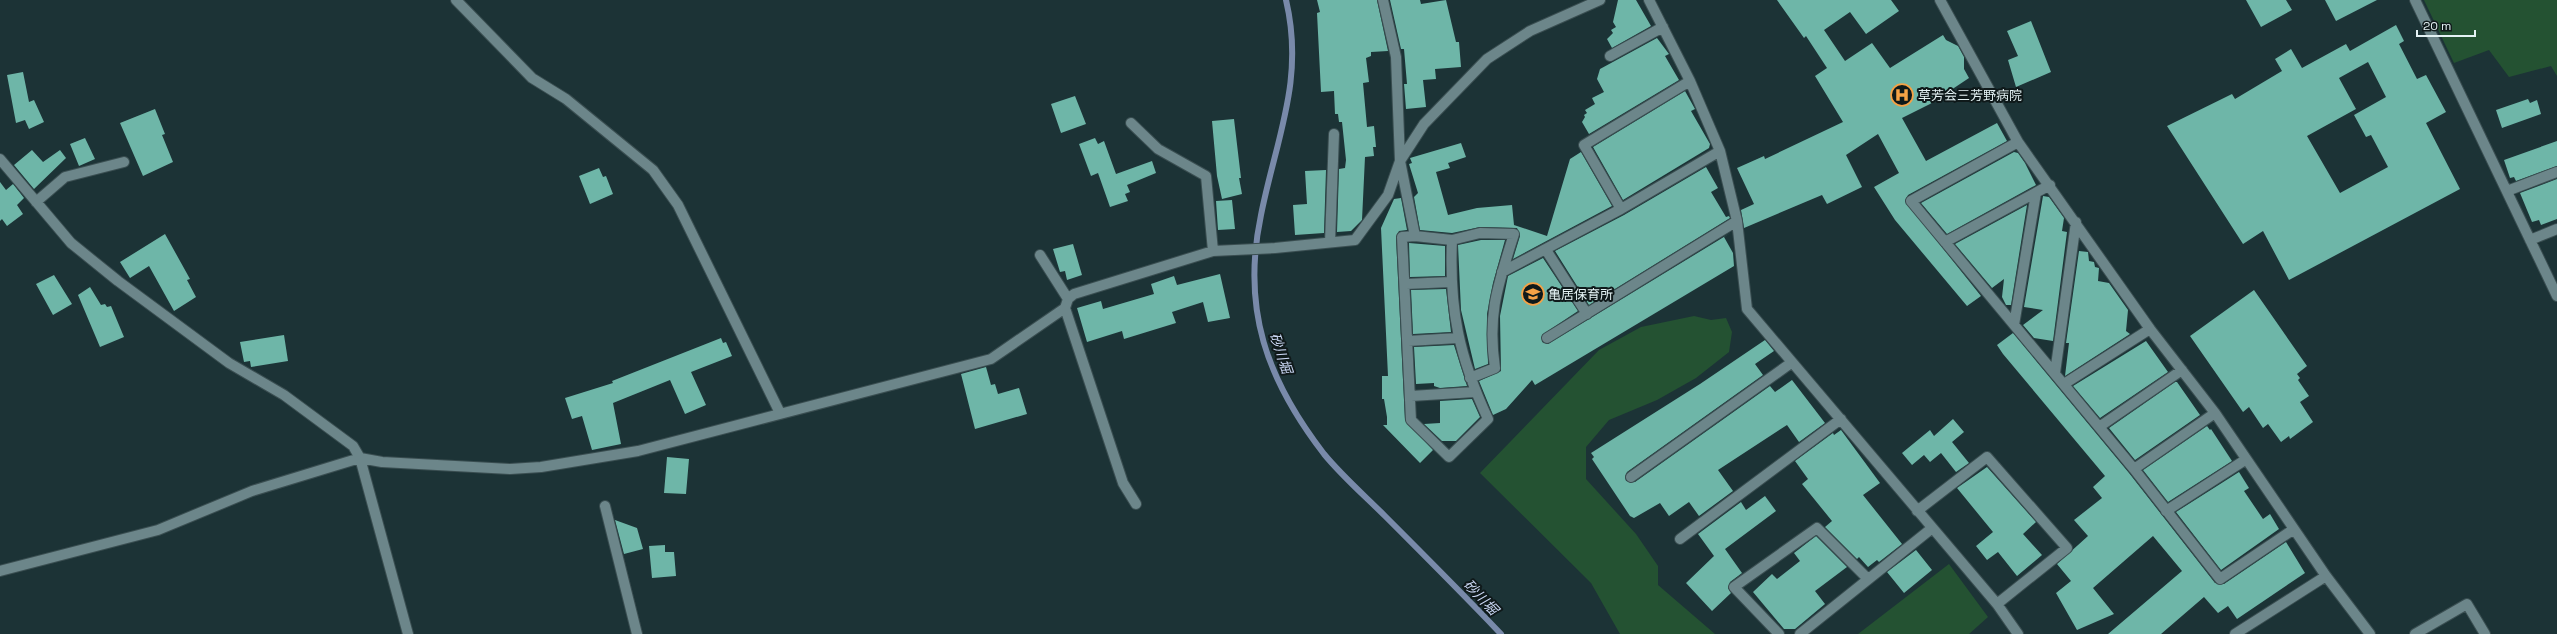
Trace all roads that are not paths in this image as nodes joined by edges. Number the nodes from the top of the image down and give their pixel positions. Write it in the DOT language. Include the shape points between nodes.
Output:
graph roads {
  1 [pos="456,0"];
  2 [pos="1383,0"];
  3 [pos="1600,0"];
  4 [pos="1649,0"];
  5 [pos="1940,0"];
  6 [pos="2415,0"];
  7 [pos="1664,27"];
  8 [pos="1610,56"];
  9 [pos="1690,81"];
  10 [pos="1131,123"];
  11 [pos="1334,134"];
  12 [pos="2018,142"];
  13 [pos="1720,151"];
  14 [pos="0,159"];
  15 [pos="1400,161"];
  16 [pos="124,162"];
  17 [pos="2557,172"];
  18 [pos="2050,185"];
  19 [pos="2507,191"];
  20 [pos="2036,193"];
  21 [pos="36,202"];
  22 [pos="1621,209"];
  23 [pos="1737,221"];
  24 [pos="2076,222"];
  25 [pos="2557,229"];
  26 [pos="1415,236"];
  27 [pos="1452,240"];
  28 [pos="2530,240"];
  29 [pos="1330,242"];
  30 [pos="1946,242"];
  31 [pos="1546,250"];
  32 [pos="1213,251"];
  33 [pos="1040,255"];
  34 [pos="1502,272"];
  35 [pos="1450,282"];
  36 [pos="1406,284"];
  37 [pos="2557,296"];
  38 [pos="1066,304"];
  39 [pos="1587,314"];
  40 [pos="2014,325"];
  41 [pos="2150,329"];
  42 [pos="1458,338"];
  43 [pos="1547,338"];
  44 [pos="1408,341"];
  45 [pos="1791,362"];
  46 [pos="2182,370"];
  47 [pos="2055,373"];
  48 [pos="1470,378"];
  49 [pos="2064,384"];
  50 [pos="1475,392"];
  51 [pos="1411,396"];
  52 [pos="780,413"];
  53 [pos="2215,413"];
  54 [pos="1841,419"];
  55 [pos="2099,427"];
  56 [pos="360,458"];
  57 [pos="2245,460"];
  58 [pos="2134,469"];
  59 [pos="1631,477"];
  60 [pos="1136,504"];
  61 [pos="605,506"];
  62 [pos="1917,511"];
  63 [pos="2166,511"];
  64 [pos="1931,529"];
  65 [pos="2294,529"];
  66 [pos="1680,539"];
  67 [pos="0,571"];
  68 [pos="2326,576"];
  69 [pos="1868,579"];
  70 [pos="1997,604"];
  71 [pos="408,634"];
  72 [pos="637,634"];
  73 [pos="1779,634"];
  74 [pos="1800,634"];
  75 [pos="2018,634"];
  76 [pos="2236,634"];
  77 [pos="2370,634"];
  78 [pos="2415,634"];
  79 [pos="2485,634"];
  1 -- 52 [label="street" via="532,78 566,99 654,170 678,205"];
  2 -- 15 [label="street" via="1396,57"];
  3 -- 15 [label="street" via="1530,31 1487,59 1424,124"];
  4 -- 7 [label="street"];
  5 -- 12 [label="street"];
  6 -- 19 [label="street"];
  7 -- 8 [label="street"];
  7 -- 9 [label="street"];
  9 -- 13 [label="street"];
  9 -- 22 [label="street" via="1584,145"];
  10 -- 32 [label="street" via="1158,149 1206,176"];
  11 -- 29 [label="street"];
  12 -- 18 [label="street"];
  12 -- 30 [label="street" via="1911,201"];
  13 -- 22 [label="street"];
  13 -- 23 [label="street"];
  14 -- 21 [label="street"];
  15 -- 26 [label="street"];
  15 -- 29 [label="street" via="1388,195 1355,240"];
  16 -- 21 [label="street" via="65,177"];
  17 -- 19 [label="street"];
  18 -- 20 [label="street"];
  18 -- 24 [label="street"];
  19 -- 28 [label="street"];
  20 -- 30 [label="street"];
  20 -- 40 [label="street"];
  21 -- 56 [label="street" via="71,242 118,281 229,363 284,395 353,446"];
  22 -- 31 [label="street"];
  23 -- 39 [label="street"];
  23 -- 45 [label="street" via="1747,309"];
  24 -- 41 [label="street"];
  24 -- 47 [label="street"];
  25 -- 28 [label="street"];
  26 -- 27 [label="street"];
  26 -- 36 [label="street" via="1402,237"];
  27 -- 34 [label="street" via="1480,234 1514,234"];
  27 -- 35 [label="street"];
  28 -- 37 [label="street"];
  29 -- 32 [label="street"];
  30 -- 40 [label="street"];
  31 -- 34 [label="street"];
  31 -- 39 [label="street"];
  32 -- 38 [label="street" via="1094,288"];
  33 -- 38 [label="street"];
  34 -- 48 [label="street" via="1491,322 1495,368"];
  35 -- 36 [label="street"];
  35 -- 42 [label="street"];
  36 -- 44 [label="street"];
  38 -- 52 [label="street" via="991,359"];
  38 -- 60 [label="street" via="1123,483"];
  39 -- 43 [label="street"];
  40 -- 47 [label="street"];
  41 -- 46 [label="street"];
  41 -- 49 [label="street"];
  42 -- 44 [label="street"];
  42 -- 48 [label="street"];
  44 -- 51 [label="street"];
  45 -- 54 [label="street"];
  45 -- 59 [label="street"];
  46 -- 53 [label="street"];
  46 -- 55 [label="street"];
  47 -- 49 [label="street"];
  48 -- 50 [label="street"];
  49 -- 55 [label="street"];
  50 -- 51 [label="street"];
  50 -- 51 [label="street" via="1488,419 1449,457 1412,420"];
  52 -- 56 [label="street" via="638,451 541,468 510,469 382,462"];
  53 -- 57 [label="street"];
  53 -- 58 [label="street"];
  54 -- 62 [label="street"];
  54 -- 66 [label="street"];
  55 -- 58 [label="street"];
  56 -- 67 [label="street" via="252,491 158,530"];
  56 -- 71 [label="street"];
  57 -- 63 [label="street"];
  57 -- 65 [label="street"];
  58 -- 63 [label="street"];
  61 -- 72 [label="street"];
  62 -- 64 [label="street"];
  62 -- 70 [label="street" via="1987,458 2066,548"];
  63 -- 65 [label="street" via="2220,579"];
  64 -- 69 [label="street"];
  64 -- 70 [label="street"];
  65 -- 68 [label="street"];
  68 -- 76 [label="street"];
  68 -- 77 [label="street"];
  69 -- 73 [label="street" via="1817,528 1734,587"];
  69 -- 74 [label="street"];
  70 -- 75 [label="street"];
  78 -- 79 [label="street" via="2467,604"];
}
